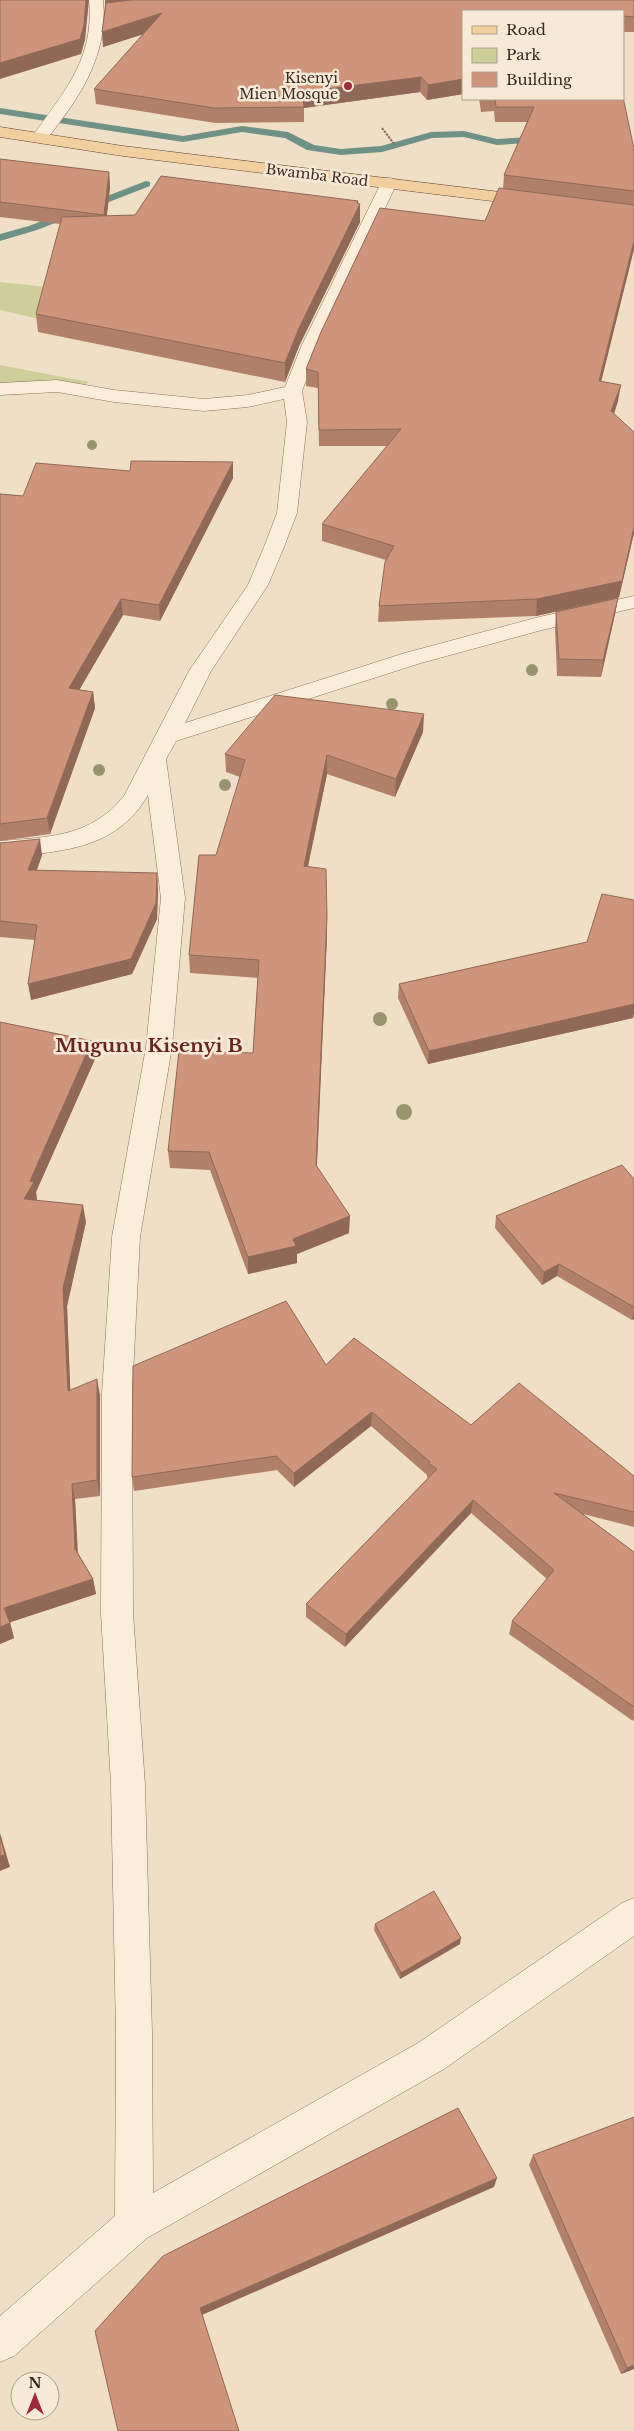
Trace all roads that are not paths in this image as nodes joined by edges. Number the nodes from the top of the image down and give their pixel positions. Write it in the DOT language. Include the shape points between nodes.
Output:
graph roads {
  1 [pos="101,8"];
  2 [pos="0,132"];
  3 [pos="40,138"];
  4 [pos="389,184"];
  5 [pos="546,203"];
  6 [pos="0,389"];
  7 [pos="293,390"];
  8 [pos="634,602"];
  9 [pos="161,747"];
  10 [pos="0,848"];
  11 [pos="634,1914"];
  12 [pos="134,2225"];
  13 [pos="0,2342"];
  1 -- 3 [label="street" via="86,66 63,108"];
  2 -- 3 [label="main road, Bwamba Road"];
  3 -- 4 [label="main road, Bwamba Road"];
  4 -- 5 [label="main road, Bwamba Road"];
  4 -- 7 [label="street" via="310,347"];
  6 -- 7 [label="street" via="57,386 114,396 204,405 248,401"];
  7 -- 9 [label="street" via="297,422 286,513 274,547 258,584 200,671"];
  8 -- 9 [label="street" via="413,658 276,703"];
  9 -- 10 [label="street" via="132,803 108,826 65,843"];
  9 -- 12 [label="street" via="173,898 159,1047 126,1237 117,1394 118,1613 128,1785 134,2033"];
  11 -- 12 [label="street" via="431,2056"];
  12 -- 13 [label="street"];
}
